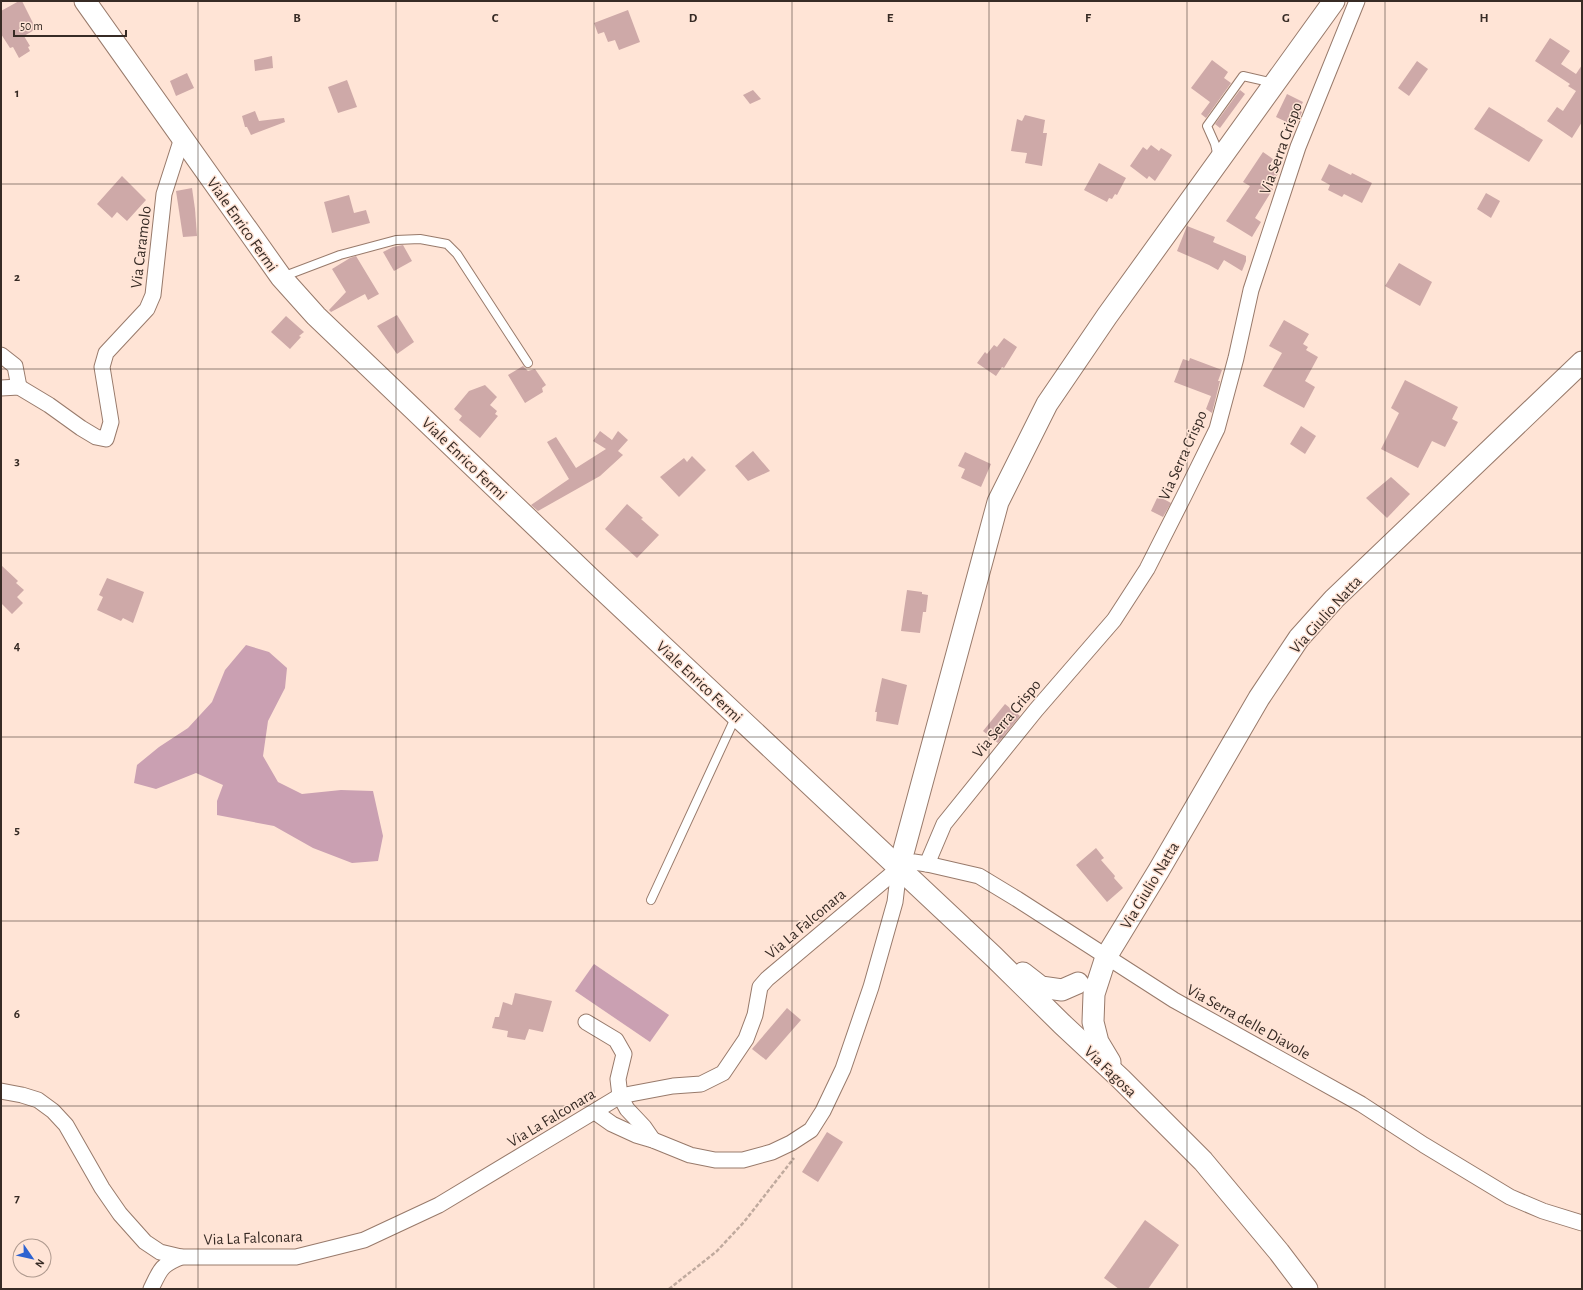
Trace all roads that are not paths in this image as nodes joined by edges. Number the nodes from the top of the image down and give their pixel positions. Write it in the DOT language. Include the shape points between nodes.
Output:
graph roads {
  1 [pos="85,1"];
  2 [pos="1334,1"];
  3 [pos="1357,1"];
  4 [pos="1275,83"];
  5 [pos="182,138"];
  6 [pos="1219,161"];
  7 [pos="281,277"];
  8 [pos="1,355"];
  9 [pos="1582,362"];
  10 [pos="528,363"];
  11 [pos="19,387"];
  12 [pos="1,388"];
  13 [pos="736,715"];
  14 [pos="928,864"];
  15 [pos="899,868"];
  16 [pos="651,900"];
  17 [pos="1106,957"];
  18 [pos="994,958"];
  19 [pos="1086,989"];
  20 [pos="586,1022"];
  21 [pos="1062,1024"];
  22 [pos="1121,1079"];
  23 [pos="1,1091"];
  24 [pos="620,1096"];
  25 [pos="595,1112"];
  26 [pos="653,1140"];
  27 [pos="1582,1223"];
  28 [pos="181,1257"];
  29 [pos="151,1289"];
  30 [pos="1307,1289"];
  1 -- 5 [label="street, Viale Enrico Fermi"];
  2 -- 4 [label="street"];
  3 -- 14 [label="street, Via Serra Crispo" via="1298,147 1251,290 1236,358 1216,429 1184,496 1147,569 1114,620 1036,710 944,824"];
  4 -- 6 [label="street"];
  4 -- 6 [label="lane" via="1243,76 1207,126"];
  5 -- 7 [label="street, Viale Enrico Fermi"];
  5 -- 11 [label="street, Via Caramolo" via="164,194 153,295 147,309 106,353 102,367 111,422 106,439 96,437"];
  6 -- 15 [label="street" via="1046,404 998,502"];
  7 -- 10 [label="lane" via="340,255 396,240 420,239 447,244 457,254"];
  7 -- 13 [label="street, Viale Enrico Fermi" via="333,332"];
  8 -- 11 [label="street" via="15,366"];
  9 -- 17 [label="street, Via Giulio Natta" via="1334,599 1299,638 1259,698"];
  11 -- 12 [label="street"];
  13 -- 15 [label="street, Viale Enrico Fermi"];
  13 -- 16 [label="lane"];
  14 -- 15 [label="street, Via Serra delle Diavole" via="914,862"];
  14 -- 17 [label="street, Via Serra delle Diavole" via="979,876"];
  15 -- 18 [label="street, Via Fagosa"];
  15 -- 24 [label="street, Via La Falconara" via="763,983 746,1039 724,1073 701,1084 673,1086"];
  15 -- 26 [label="street" via="895,902 871,987 843,1069 823,1111 810,1130 792,1143 772,1152 743,1160 715,1160 690,1155"];
  17 -- 19 [label="street, Via Giulio Natta"];
  17 -- 27 [label="street, Via Serra delle Diavole" via="1174,1000 1361,1104 1510,1197"];
  18 -- 19 [label="street" via="1021,972 1041,988"];
  18 -- 21 [label="street, Via Fagosa"];
  19 -- 21 [label="street" via="1067,1002"];
  19 -- 22 [label="street" via="1098,1042"];
  20 -- 24 [label="street" via="616,1040 624,1054 618,1080"];
  21 -- 22 [label="street, Via Fagosa"];
  22 -- 30 [label="street, Via Fagosa" via="1203,1161"];
  23 -- 28 [label="street" via="38,1100 53,1111 66,1125 120,1214 145,1242 160,1252"];
  24 -- 25 [label="street, Via La Falconara"];
  24 -- 26 [label="street" via="627,1109"];
  25 -- 26 [label="street" via="612,1124"];
  25 -- 28 [label="street, Via La Falconara" via="439,1205 364,1240 296,1257"];
  28 -- 29 [label="street, Via La Falconara" via="168,1262 159,1271"];
}
